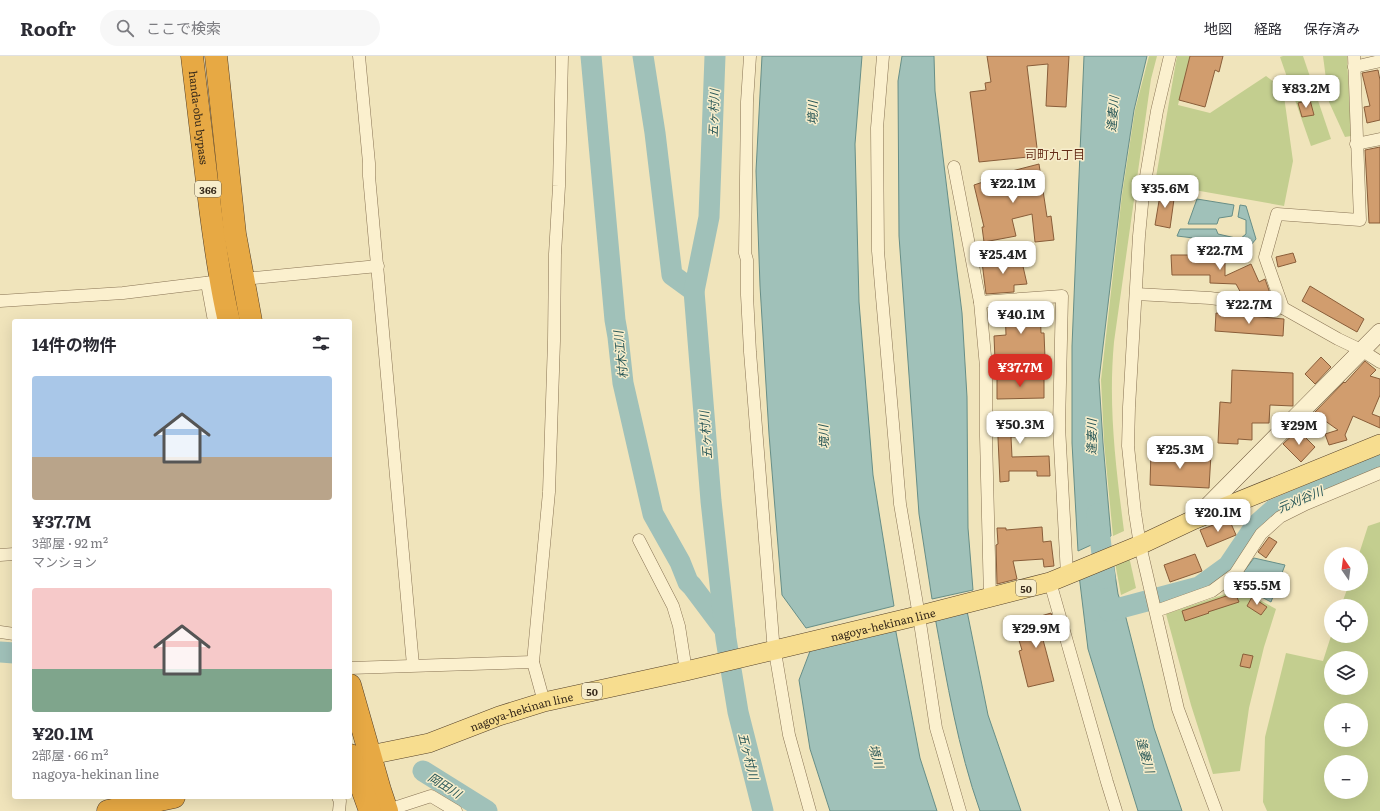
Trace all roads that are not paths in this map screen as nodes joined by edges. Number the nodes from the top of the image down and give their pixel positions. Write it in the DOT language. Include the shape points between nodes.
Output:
graph roads {
  1 [pos="192,56"];
  2 [pos="216,56"];
  3 [pos="359,56"];
  4 [pos="562,56"];
  5 [pos="750,56"];
  6 [pos="883,56"];
  7 [pos="1170,56"];
  8 [pos="1354,61"];
  9 [pos="1380,61"];
  10 [pos="1380,139"];
  11 [pos="1356,144"];
  12 [pos="954,167"];
  13 [pos="378,266"];
  14 [pos="243,279"];
  15 [pos="214,282"];
  16 [pos="1136,294"];
  17 [pos="0,301"];
  18 [pos="980,302"];
  19 [pos="1283,308"];
  20 [pos="214,319"];
  21 [pos="228,319"];
  22 [pos="251,319"];
  23 [pos="1380,332"];
  24 [pos="1361,350"];
  25 [pos="1380,362"];
  26 [pos="1380,444"];
  27 [pos="1380,473"];
  28 [pos="1193,520"];
  29 [pos="639,540"];
  30 [pos="1142,551"];
  31 [pos="12,554"];
  32 [pos="0,555"];
  33 [pos="1067,575"];
  34 [pos="1050,582"];
  35 [pos="987,598"];
  36 [pos="1156,610"];
  37 [pos="919,616"];
  38 [pos="0,632"];
  39 [pos="12,634"];
  40 [pos="774,650"];
  41 [pos="533,662"];
  42 [pos="412,665"];
  43 [pos="352,668"];
  44 [pos="686,671"];
  45 [pos="544,702"];
  46 [pos="352,714"];
  47 [pos="355,757"];
  48 [pos="165,799"];
  49 [pos="339,799"];
  50 [pos="108,811"];
  51 [pos="339,811"];
  52 [pos="382,811"];
  53 [pos="456,811"];
  54 [pos="810,811"];
  55 [pos="960,811"];
  56 [pos="1116,811"];
  57 [pos="1216,811"];
  1 -- 15 [label="highway, handa-obu bypass / 366"];
  2 -- 14 [label="highway, handa-obu bypass / 366" via="235,234"];
  3 -- 13 [label="street"];
  4 -- 41 [label="street" via="549,492"];
  5 -- 40 [label="street" via="745,221 747,295"];
  6 -- 37 [label="street" via="877,128 878,251 900,504"];
  7 -- 16 [label="street" via="1143,194"];
  8 -- 9 [label="street"];
  8 -- 11 [label="street"];
  10 -- 11 [label="street"];
  11 -- 19 [label="street" via="1360,220 1277,214 1265,257"];
  12 -- 18 [label="street"];
  13 -- 14 [label="street"];
  13 -- 42 [label="street"];
  14 -- 22 [label="highway, handa-obu bypass / 366"];
  15 -- 17 [label="street" via="123,293"];
  15 -- 20 [label="street"];
  15 -- 21 [label="highway, handa-obu bypass / 366"];
  16 -- 19 [label="street" via="1210,298"];
  16 -- 30 [label="street" via="1128,446"];
  18 -- 33 [label="street" via="1062,296 1059,426"];
  18 -- 35 [label="street" via="986,367"];
  19 -- 24 [label="street"];
  23 -- 24 [label="street"];
  24 -- 25 [label="street"];
  24 -- 28 [label="street"];
  26 -- 28 [label="main road, nagoya-hekinan line / 50"];
  27 -- 36 [label="street" via="1280,517 1261,534 1235,574 1212,591"];
  28 -- 30 [label="main road, nagoya-hekinan line / 50"];
  29 -- 44 [label="street" via="673,606"];
  30 -- 33 [label="main road, nagoya-hekinan line / 50"];
  30 -- 36 [label="street"];
  31 -- 32 [label="street"];
  33 -- 34 [label="main road, nagoya-hekinan line / 50"];
  34 -- 35 [label="main road, nagoya-hekinan line / 50"];
  34 -- 56 [label="street"];
  35 -- 37 [label="main road, nagoya-hekinan line / 50"];
  36 -- 57 [label="street" via="1178,709"];
  37 -- 40 [label="main road, nagoya-hekinan line / 50"];
  37 -- 55 [label="street" via="936,728"];
  38 -- 39 [label="street"];
  40 -- 44 [label="main road, nagoya-hekinan line / 50"];
  40 -- 54 [label="street" via="789,735"];
  41 -- 42 [label="street"];
  41 -- 45 [label="street"];
  42 -- 43 [label="street"];
  44 -- 45 [label="main road, nagoya-hekinan line / 50"];
  45 -- 47 [label="main road, nagoya-hekinan line / 50" via="429,743"];
  46 -- 47 [label="highway"];
  47 -- 52 [label="highway"];
  48 -- 50 [label="highway"];
  49 -- 51 [label="street"];
  52 -- 53 [label="street" via="431,796"];
}
